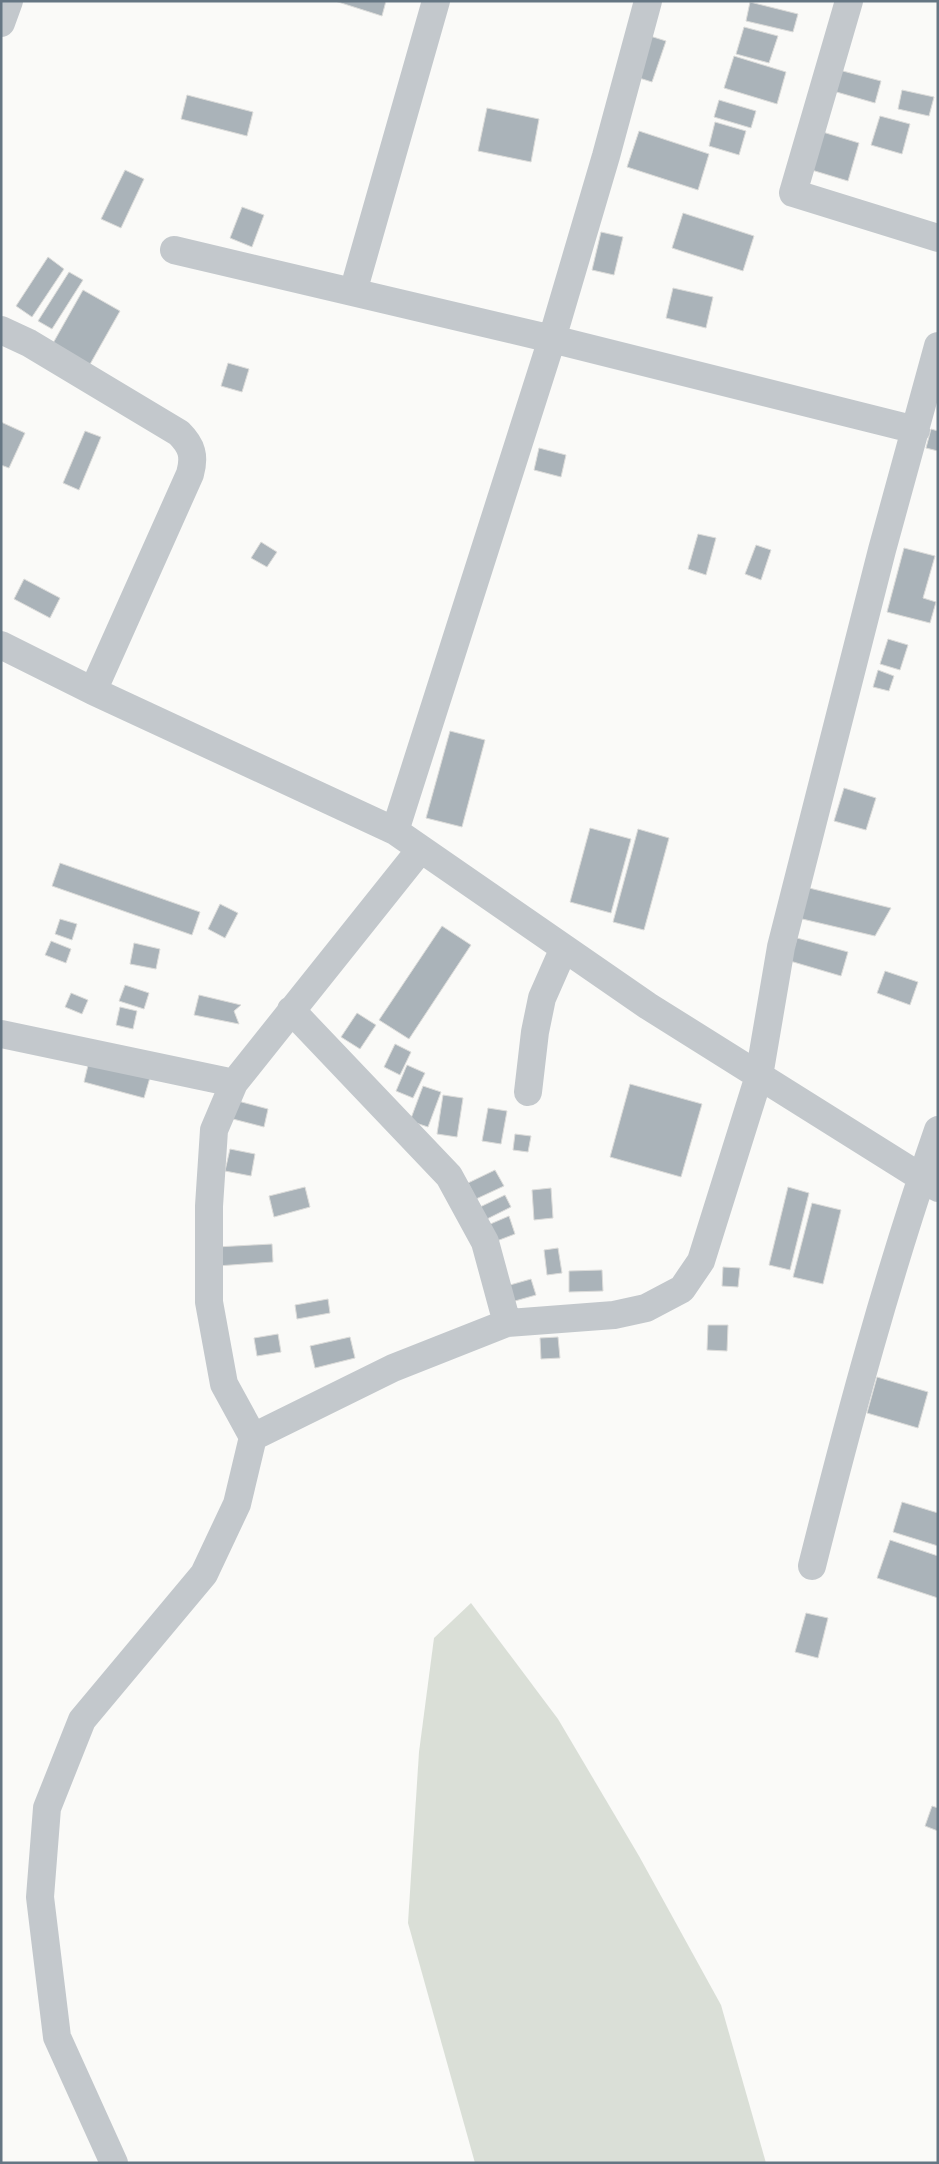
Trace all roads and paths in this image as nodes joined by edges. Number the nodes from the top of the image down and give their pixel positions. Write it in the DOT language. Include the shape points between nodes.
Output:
graph roads {
  1 [pos="9,1"];
  2 [pos="436,1"];
  3 [pos="648,1"];
  4 [pos="849,1"];
  5 [pos="1,24"];
  6 [pos="938,238"];
  7 [pos="174,250"];
  8 [pos="353,292"];
  9 [pos="1,330"];
  10 [pos="552,340"];
  11 [pos="938,346"];
  12 [pos="916,430"];
  13 [pos="1,645"];
  14 [pos="93,691"];
  15 [pos="395,831"];
  16 [pos="420,850"];
  17 [pos="564,948"];
  18 [pos="291,1010"];
  19 [pos="1,1034"];
  20 [pos="759,1076"];
  21 [pos="234,1083"];
  22 [pos="528,1092"];
  23 [pos="938,1130"];
  24 [pos="929,1184"];
  25 [pos="507,1323"];
  26 [pos="253,1437"];
  27 [pos="812,1566"];
  28 [pos="114,2163"];
  1 -- 5 [label="street"];
  2 -- 8 [label="street"];
  3 -- 10 [label="street"];
  4 -- 6 [label="street" via="793,193"];
  7 -- 8 [label="street"];
  8 -- 10 [label="street"];
  9 -- 14 [label="street" via="29,343 179,433 193,452 190,474"];
  10 -- 12 [label="street"];
  10 -- 15 [label="street"];
  11 -- 12 [label="street"];
  12 -- 20 [label="street" via="882,550 781,947"];
  13 -- 14 [label="street"];
  14 -- 15 [label="street"];
  15 -- 16 [label="street"];
  16 -- 17 [label="street"];
  16 -- 18 [label="street"];
  17 -- 20 [label="street"];
  17 -- 22 [label="street" via="542,998"];
  18 -- 21 [label="street"];
  18 -- 25 [label="street" via="449,1176 484,1242"];
  19 -- 21 [label="street"];
  20 -- 24 [label="street"];
  20 -- 25 [label="street" via="701,1261 682,1289 646,1308 614,1315"];
  21 -- 26 [label="street" via="214,1130 208,1302 224,1384"];
  23 -- 24 [label="street"];
  24 -- 27 [label="street" via="847,1427"];
  25 -- 26 [label="street" via="393,1368"];
  26 -- 28 [label="street" via="237,1504 204,1574 82,1720 47,1808 40,1897 57,2037"];
}
